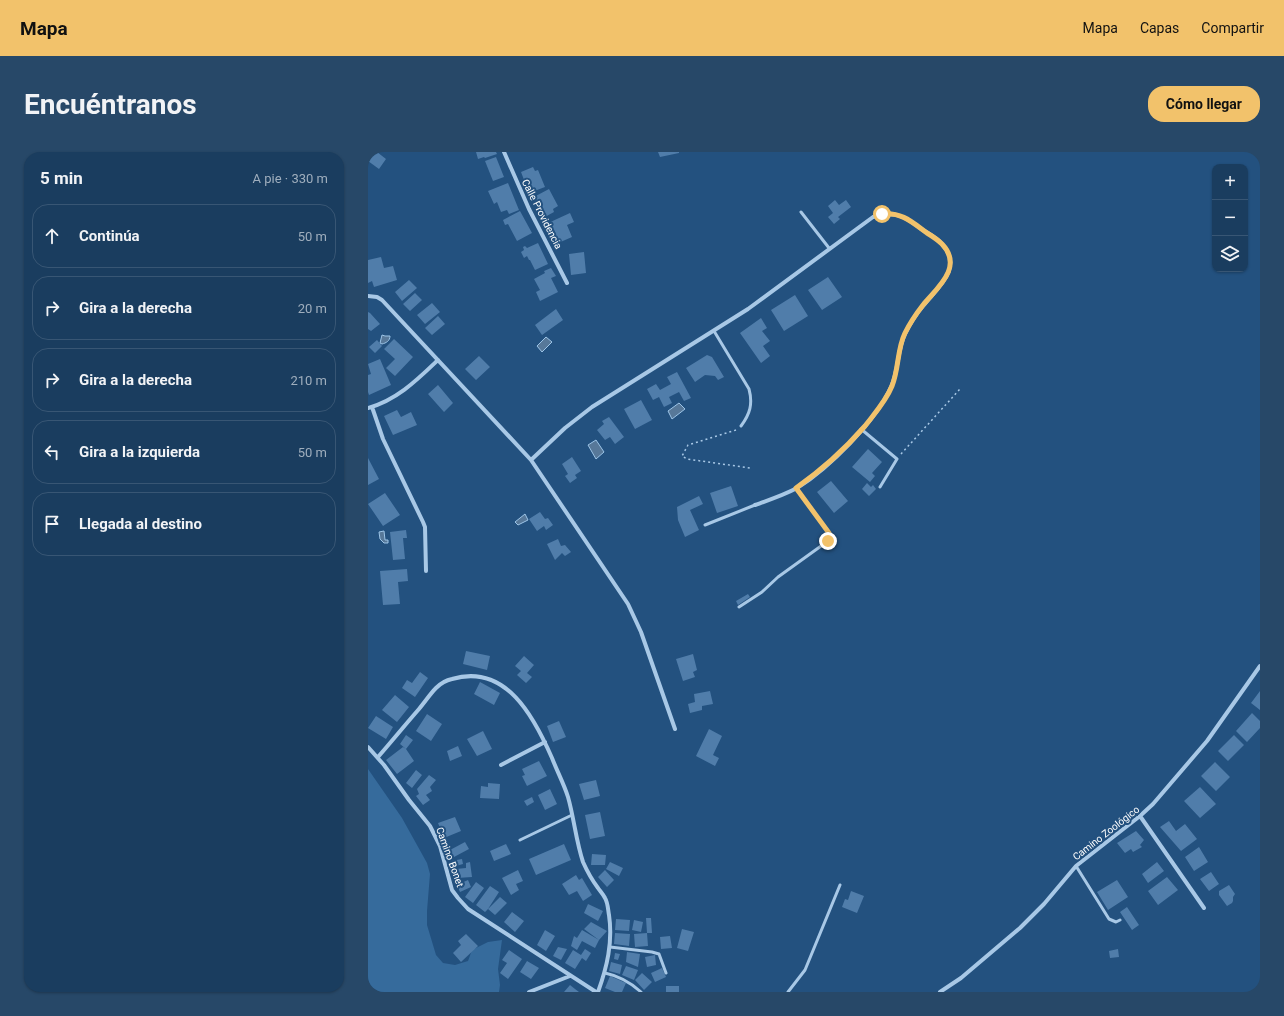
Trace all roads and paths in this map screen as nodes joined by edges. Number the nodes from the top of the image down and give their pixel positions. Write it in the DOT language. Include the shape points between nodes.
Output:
graph roads {
  1 [pos="504,152"];
  2 [pos="801,212"];
  3 [pos="829,248"];
  4 [pos="568,283"];
  5 [pos="368,296"];
  6 [pos="714,331"];
  7 [pos="438,360"];
  8 [pos="960,389"];
  9 [pos="370,408"];
  10 [pos="741,426"];
  11 [pos="862,429"];
  12 [pos="897,459"];
  13 [pos="531,460"];
  14 [pos="750,468"];
  15 [pos="880,487"];
  16 [pos="796,488"];
  17 [pos="755,506"];
  18 [pos="705,525"];
  19 [pos="426,571"];
  20 [pos="740,607"];
  21 [pos="1260,666"];
  22 [pos="675,729"];
  23 [pos="545,742"];
  24 [pos="368,747"];
  25 [pos="378,757"];
  26 [pos="501,765"];
  27 [pos="572,815"];
  28 [pos="1140,816"];
  29 [pos="520,840"];
  30 [pos="1076,866"];
  31 [pos="840,885"];
  32 [pos="1204,908"];
  33 [pos="1120,920"];
  34 [pos="610,947"];
  35 [pos="605,973"];
  36 [pos="666,973"];
  37 [pos="570,976"];
  38 [pos="528,992"];
  39 [pos="597,992"];
  40 [pos="640,992"];
  41 [pos="788,992"];
  42 [pos="940,992"];
  1 -- 4 [label="street, Calle Providencia" via="529,209"];
  2 -- 3 [label="lane"];
  3 -- 6 [label="street" via="748,309"];
  3 -- 11 [label="street" via="873,217 897,214 942,243 949,258 949,272 945,281 914,318 904,335 887,396"];
  5 -- 7 [label="street" via="382,300"];
  6 -- 10 [label="lane" via="751,396 750,412"];
  6 -- 13 [label="street" via="592,407"];
  7 -- 9 [label="street" via="406,389"];
  7 -- 13 [label="street"];
  8 -- 12 [label="path"];
  9 -- 19 [label="street" via="423,522"];
  10 -- 14 [label="path" via="688,445 682,456 687,460"];
  11 -- 12 [label="lane"];
  11 -- 16 [label="street" via="843,451"];
  12 -- 15 [label="lane"];
  13 -- 22 [label="street" via="628,604 641,632"];
  16 -- 17 [label="street"];
  16 -- 20 [label="lane" via="829,533 828,541"];
  17 -- 18 [label="lane"];
  21 -- 28 [label="street, Camino Zoológico" via="1207,741"];
  23 -- 25 [label="street" via="526,709 508,689 488,678 463,676 450,679 436,688"];
  23 -- 26 [label="street"];
  23 -- 27 [label="street" via="568,797"];
  24 -- 25 [label="street, Camino Bonet"];
  25 -- 37 [label="street, Camino Bonet" via="435,833 452,890 458,898 468,909"];
  27 -- 29 [label="lane"];
  27 -- 34 [label="street" via="588,874 608,906"];
  28 -- 30 [label="street, Camino Zoológico"];
  28 -- 32 [label="street"];
  30 -- 33 [label="lane" via="1109,919 1116,922"];
  30 -- 42 [label="street, Camino Zoológico" via="1020,928 961,978"];
  31 -- 41 [label="lane" via="805,970"];
  34 -- 35 [label="street"];
  34 -- 36 [label="lane" via="659,954"];
  35 -- 39 [label="street"];
  35 -- 40 [label="lane" via="624,980"];
  37 -- 38 [label="street"];
  37 -- 39 [label="street, Camino Bonet"];
}
